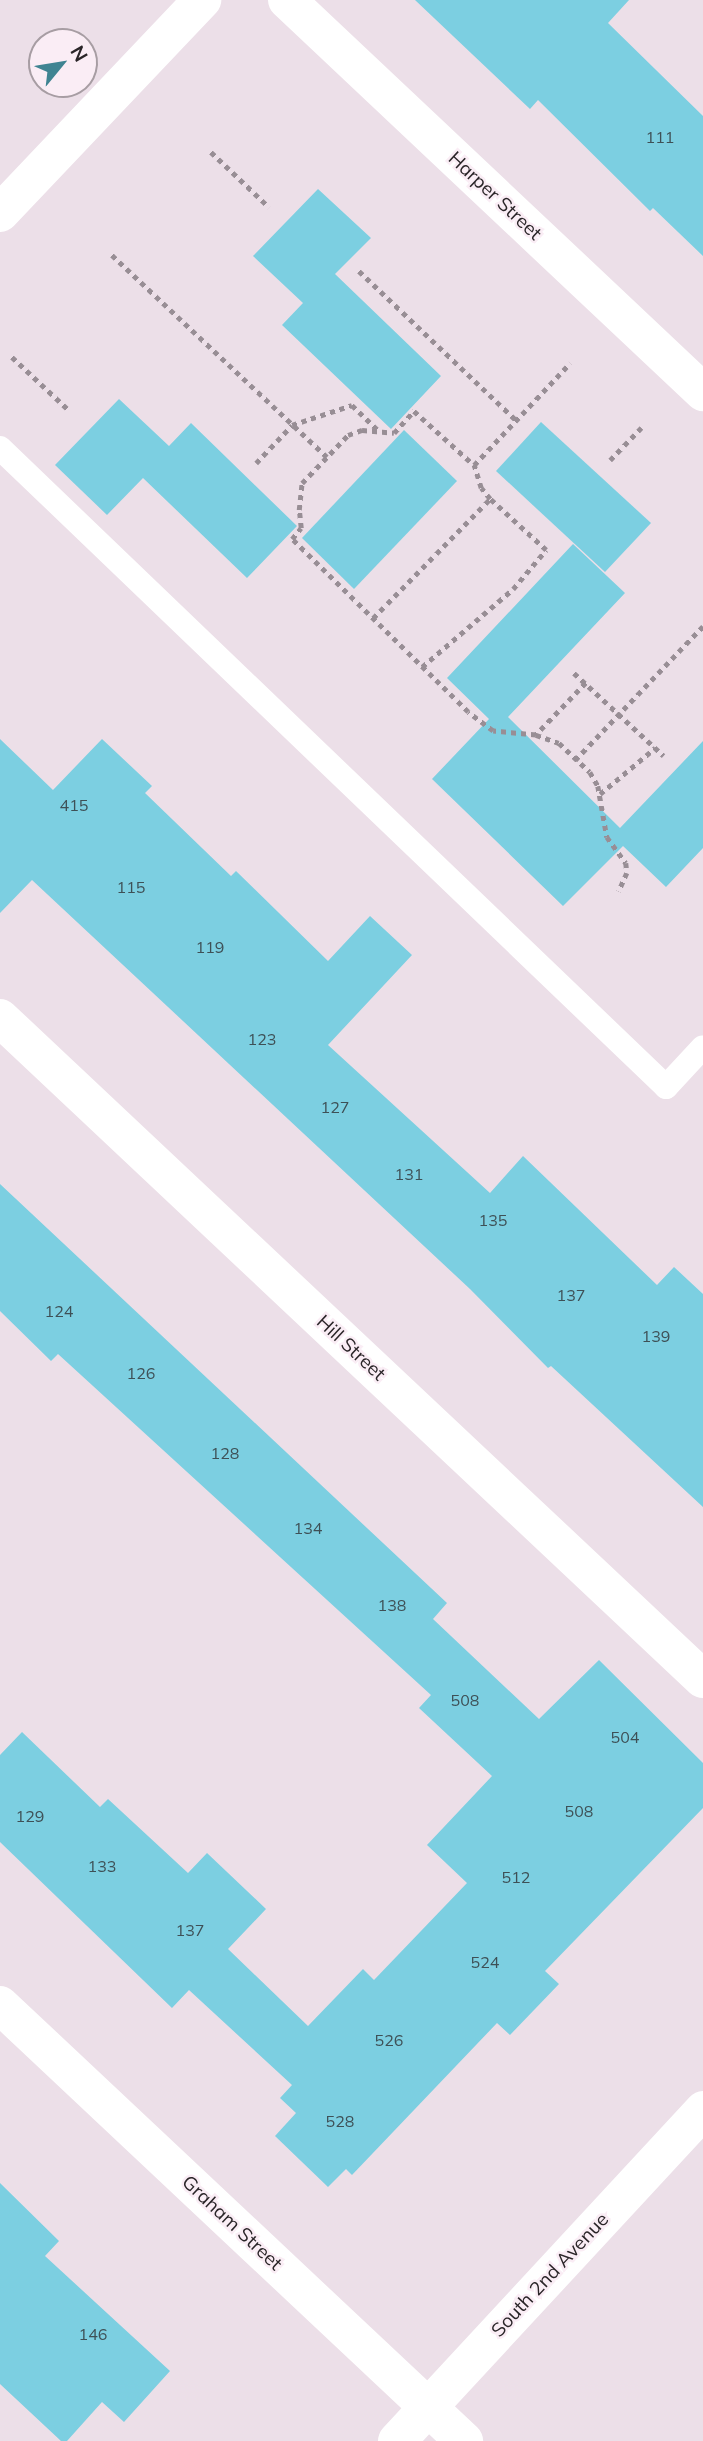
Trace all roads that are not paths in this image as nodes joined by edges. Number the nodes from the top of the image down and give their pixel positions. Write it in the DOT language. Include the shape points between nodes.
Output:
graph roads {
  1 [pos="202,0"];
  2 [pos="287,0"];
  3 [pos="0,213"];
  4 [pos="703,393"];
  5 [pos="0,448"];
  6 [pos="0,1018"];
  7 [pos="703,1047"];
  8 [pos="703,1679"];
  9 [pos="0,2005"];
  10 [pos="703,2110"];
  11 [pos="428,2407"];
  12 [pos="397,2441"];
  13 [pos="464,2441"];
  1 -- 3 [label="street"];
  2 -- 4 [label="street, Harper Street"];
  5 -- 7 [label="lane" via="666,1087"];
  6 -- 8 [label="street, Hill Street"];
  9 -- 11 [label="street, Graham Street"];
  10 -- 11 [label="street, South 2nd Avenue"];
  11 -- 12 [label="street, South 2nd Avenue"];
  11 -- 13 [label="street, Graham Street"];
}
